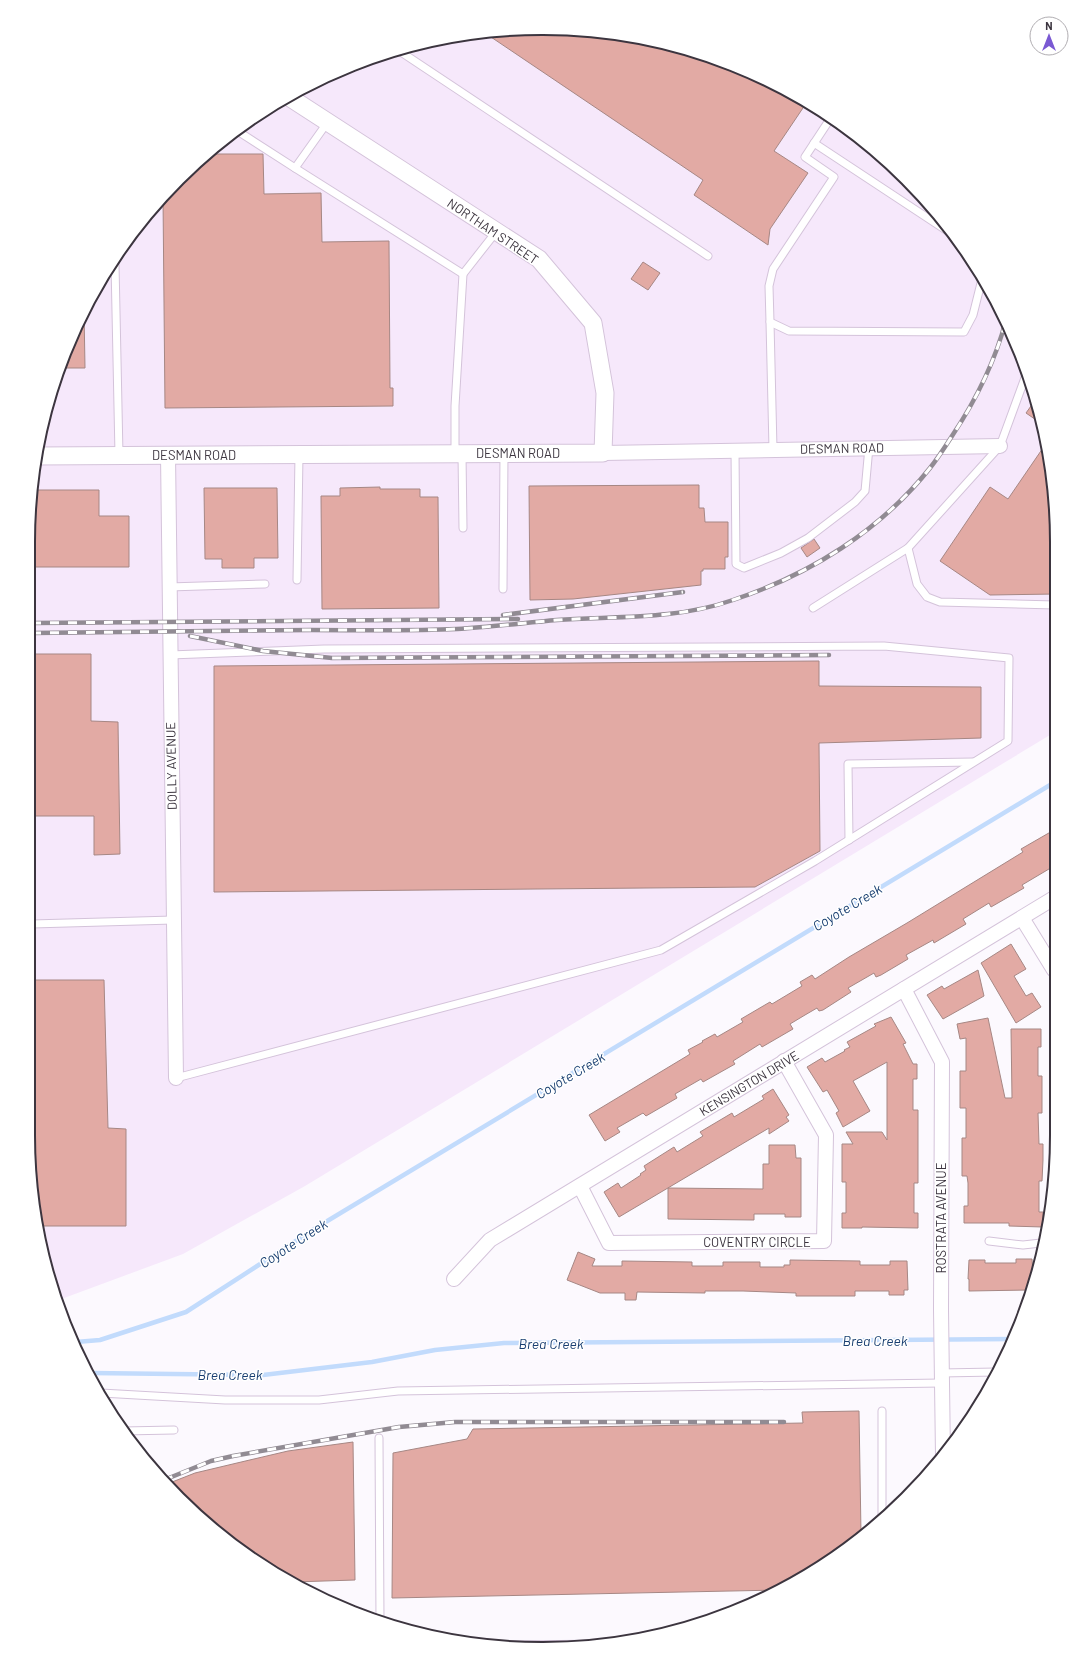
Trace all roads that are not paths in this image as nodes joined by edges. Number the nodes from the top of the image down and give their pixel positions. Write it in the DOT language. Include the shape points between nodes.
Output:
graph roads {
  1 [pos="404,54"];
  2 [pos="294,100"];
  3 [pos="328,122"];
  4 [pos="827,123"];
  5 [pos="242,134"];
  6 [pos="814,143"];
  7 [pos="295,168"];
  8 [pos="937,224"];
  9 [pos="496,232"];
  10 [pos="708,256"];
  11 [pos="115,270"];
  12 [pos="463,274"];
  13 [pos="980,286"];
  14 [pos="770,322"];
  15 [pos="1024,381"];
  16 [pos="1000,446"];
  17 [pos="869,447"];
  18 [pos="773,449"];
  19 [pos="734,450"];
  20 [pos="604,453"];
  21 [pos="299,454"];
  22 [pos="458,454"];
  23 [pos="504,454"];
  24 [pos="168,455"];
  25 [pos="43,456"];
  26 [pos="119,456"];
  27 [pos="463,528"];
  28 [pos="908,548"];
  29 [pos="297,580"];
  30 [pos="265,584"];
  31 [pos="169,587"];
  32 [pos="503,589"];
  33 [pos="1050,605"];
  34 [pos="813,608"];
  35 [pos="170,655"];
  36 [pos="974,762"];
  37 [pos="849,840"];
  38 [pos="1050,900"];
  39 [pos="1022,918"];
  40 [pos="173,920"];
  41 [pos="35,924"];
  42 [pos="1050,964"];
  43 [pos="904,989"];
  44 [pos="784,1061"];
  45 [pos="176,1078"];
  46 [pos="580,1186"];
  47 [pos="989,1242"];
  48 [pos="1038,1243"];
  49 [pos="454,1279"];
  50 [pos="991,1372"];
  51 [pos="941,1376"];
  52 [pos="106,1393"];
  53 [pos="882,1411"];
  54 [pos="131,1430"];
  55 [pos="174,1430"];
  56 [pos="379,1438"];
  57 [pos="943,1446"];
  58 [pos="882,1511"];
  59 [pos="380,1615"];
  1 -- 10 [label="lane"];
  2 -- 3 [label="street, NORTHAM STREET"];
  3 -- 7 [label="lane"];
  3 -- 9 [label="street, NORTHAM STREET"];
  4 -- 6 [label="lane"];
  5 -- 7 [label="lane"];
  6 -- 8 [label="lane"];
  6 -- 14 [label="lane" via="805,157 834,177 773,269 769,286"];
  7 -- 12 [label="lane"];
  9 -- 12 [label="lane"];
  9 -- 20 [label="street, NORTHAM STREET" via="539,259 593,323 605,393"];
  11 -- 26 [label="lane"];
  12 -- 22 [label="lane" via="455,406"];
  13 -- 14 [label="lane" via="973,314 964,332 789,331"];
  14 -- 18 [label="lane"];
  15 -- 16 [label="lane"];
  16 -- 17 [label="street, DESMAN ROAD"];
  16 -- 28 [label="lane"];
  17 -- 18 [label="street, DESMAN ROAD"];
  17 -- 19 [label="lane" via="865,491 855,502 808,538 781,553 744,568 736,564"];
  18 -- 19 [label="street, DESMAN ROAD"];
  19 -- 20 [label="street, DESMAN ROAD"];
  20 -- 23 [label="street, DESMAN ROAD"];
  21 -- 22 [label="street, DESMAN ROAD"];
  21 -- 24 [label="street, DESMAN ROAD"];
  21 -- 29 [label="lane"];
  22 -- 23 [label="street, DESMAN ROAD"];
  22 -- 27 [label="lane"];
  23 -- 32 [label="lane"];
  24 -- 26 [label="street, DESMAN ROAD"];
  24 -- 31 [label="street, DOLLY AVENUE"];
  25 -- 26 [label="street, DESMAN ROAD"];
  28 -- 33 [label="lane" via="917,584 927,597 940,602"];
  28 -- 34 [label="lane"];
  30 -- 31 [label="lane"];
  31 -- 35 [label="street, DOLLY AVENUE"];
  35 -- 36 [label="lane" via="332,649 884,646 1009,658 1008,741"];
  35 -- 40 [label="street, DOLLY AVENUE"];
  36 -- 37 [label="lane"];
  36 -- 37 [label="lane" via="848,764"];
  37 -- 45 [label="lane" via="661,950"];
  38 -- 39 [label="street, KENSINGTON DRIVE"];
  39 -- 42 [label="street"];
  39 -- 43 [label="street, KENSINGTON DRIVE"];
  40 -- 41 [label="lane"];
  40 -- 45 [label="street, DOLLY AVENUE"];
  43 -- 44 [label="street, KENSINGTON DRIVE"];
  43 -- 51 [label="street, ROSTRATA AVENUE" via="942,1062"];
  44 -- 46 [label="street, KENSINGTON DRIVE"];
  44 -- 46 [label="street, COVENTRY CIRCLE" via="826,1135 824,1241 609,1243"];
  46 -- 49 [label="street, KENSINGTON DRIVE" via="490,1240"];
  47 -- 48 [label="lane" via="1022,1245"];
  50 -- 51 [label="lane"];
  51 -- 52 [label="lane" via="398,1391 319,1400 225,1400"];
  51 -- 57 [label="street, ROSTRATA AVENUE"];
  53 -- 58 [label="lane"];
  54 -- 55 [label="lane"];
  56 -- 59 [label="lane"];
}
